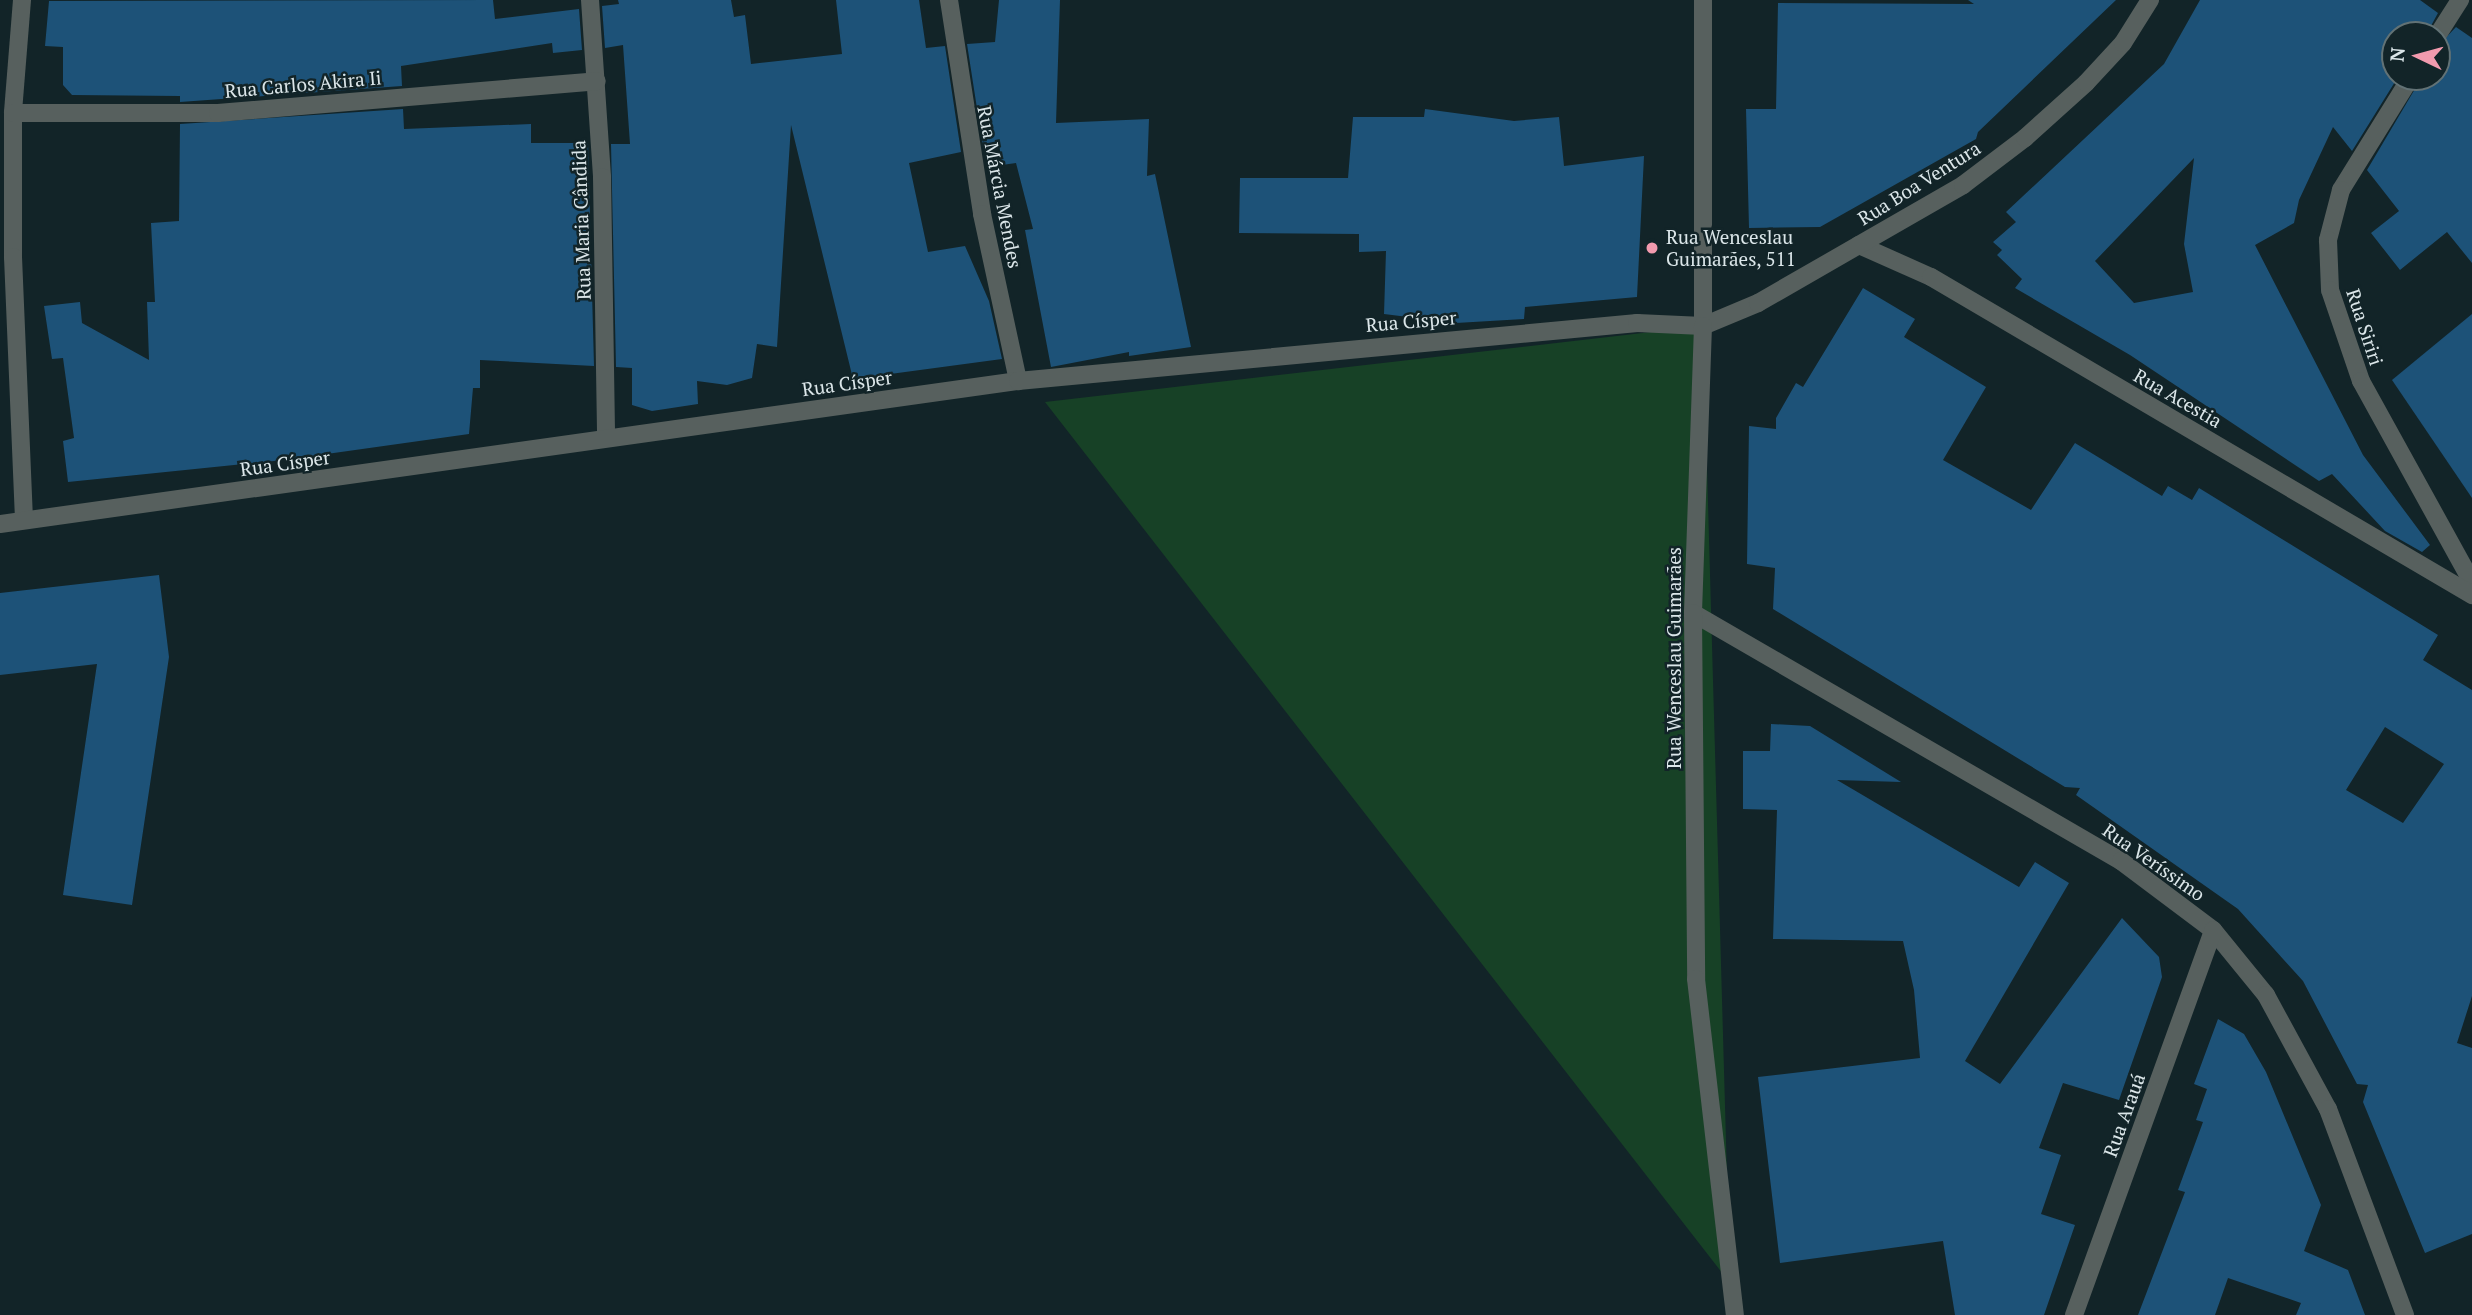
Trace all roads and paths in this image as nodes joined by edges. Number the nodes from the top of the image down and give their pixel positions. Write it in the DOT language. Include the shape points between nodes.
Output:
graph roads {
  1 [pos="22,0"];
  2 [pos="590,0"];
  3 [pos="949,0"];
  4 [pos="1703,0"];
  5 [pos="2150,0"];
  6 [pos="2460,0"];
  7 [pos="2447,21"];
  8 [pos="597,81"];
  9 [pos="2403,91"];
  10 [pos="13,113"];
  11 [pos="1859,245"];
  12 [pos="1703,326"];
  13 [pos="1018,381"];
  14 [pos="606,438"];
  15 [pos="24,519"];
  16 [pos="0,524"];
  17 [pos="2472,582"];
  18 [pos="2472,595"];
  19 [pos="1693,613"];
  20 [pos="2213,930"];
  21 [pos="1735,1315"];
  22 [pos="2074,1315"];
  23 [pos="2405,1315"];
  1 -- 10 [label="street"];
  2 -- 8 [label="street, Rua Maria Cândida"];
  3 -- 13 [label="street, Rua Márcia Mendes" via="982,214"];
  4 -- 12 [label="street, Rua Wenceslau Guimarães"];
  5 -- 11 [label="street, Rua Boa Ventura" via="2123,43 2025,138 1963,185"];
  6 -- 7 [label="street"];
  8 -- 10 [label="street, Rua Carlos Akira Ii" via="218,113"];
  8 -- 14 [label="street, Rua Maria Cândida"];
  9 -- 17 [label="street, Rua Siriri" via="2341,190 2328,240 2330,290 2361,381"];
  10 -- 15 [label="street" via="13,257"];
  11 -- 12 [label="street, Rua Boa Ventura" via="1758,303"];
  11 -- 18 [label="street, Rua Acestia" via="1931,276"];
  12 -- 13 [label="street, Rua Císper" via="1637,323"];
  12 -- 19 [label="street, Rua Wenceslau Guimarães"];
  13 -- 14 [label="street, Rua Císper"];
  14 -- 15 [label="street, Rua Císper"];
  15 -- 16 [label="street, Rua Císper"];
  19 -- 20 [label="street, Rua Veríssimo" via="2121,861"];
  19 -- 21 [label="street, Rua Wenceslau Guimarães" via="1696,979"];
  20 -- 22 [label="street, Rua Arauá"];
  20 -- 23 [label="street, Rua Veríssimo" via="2266,995 2329,1109"];
}
